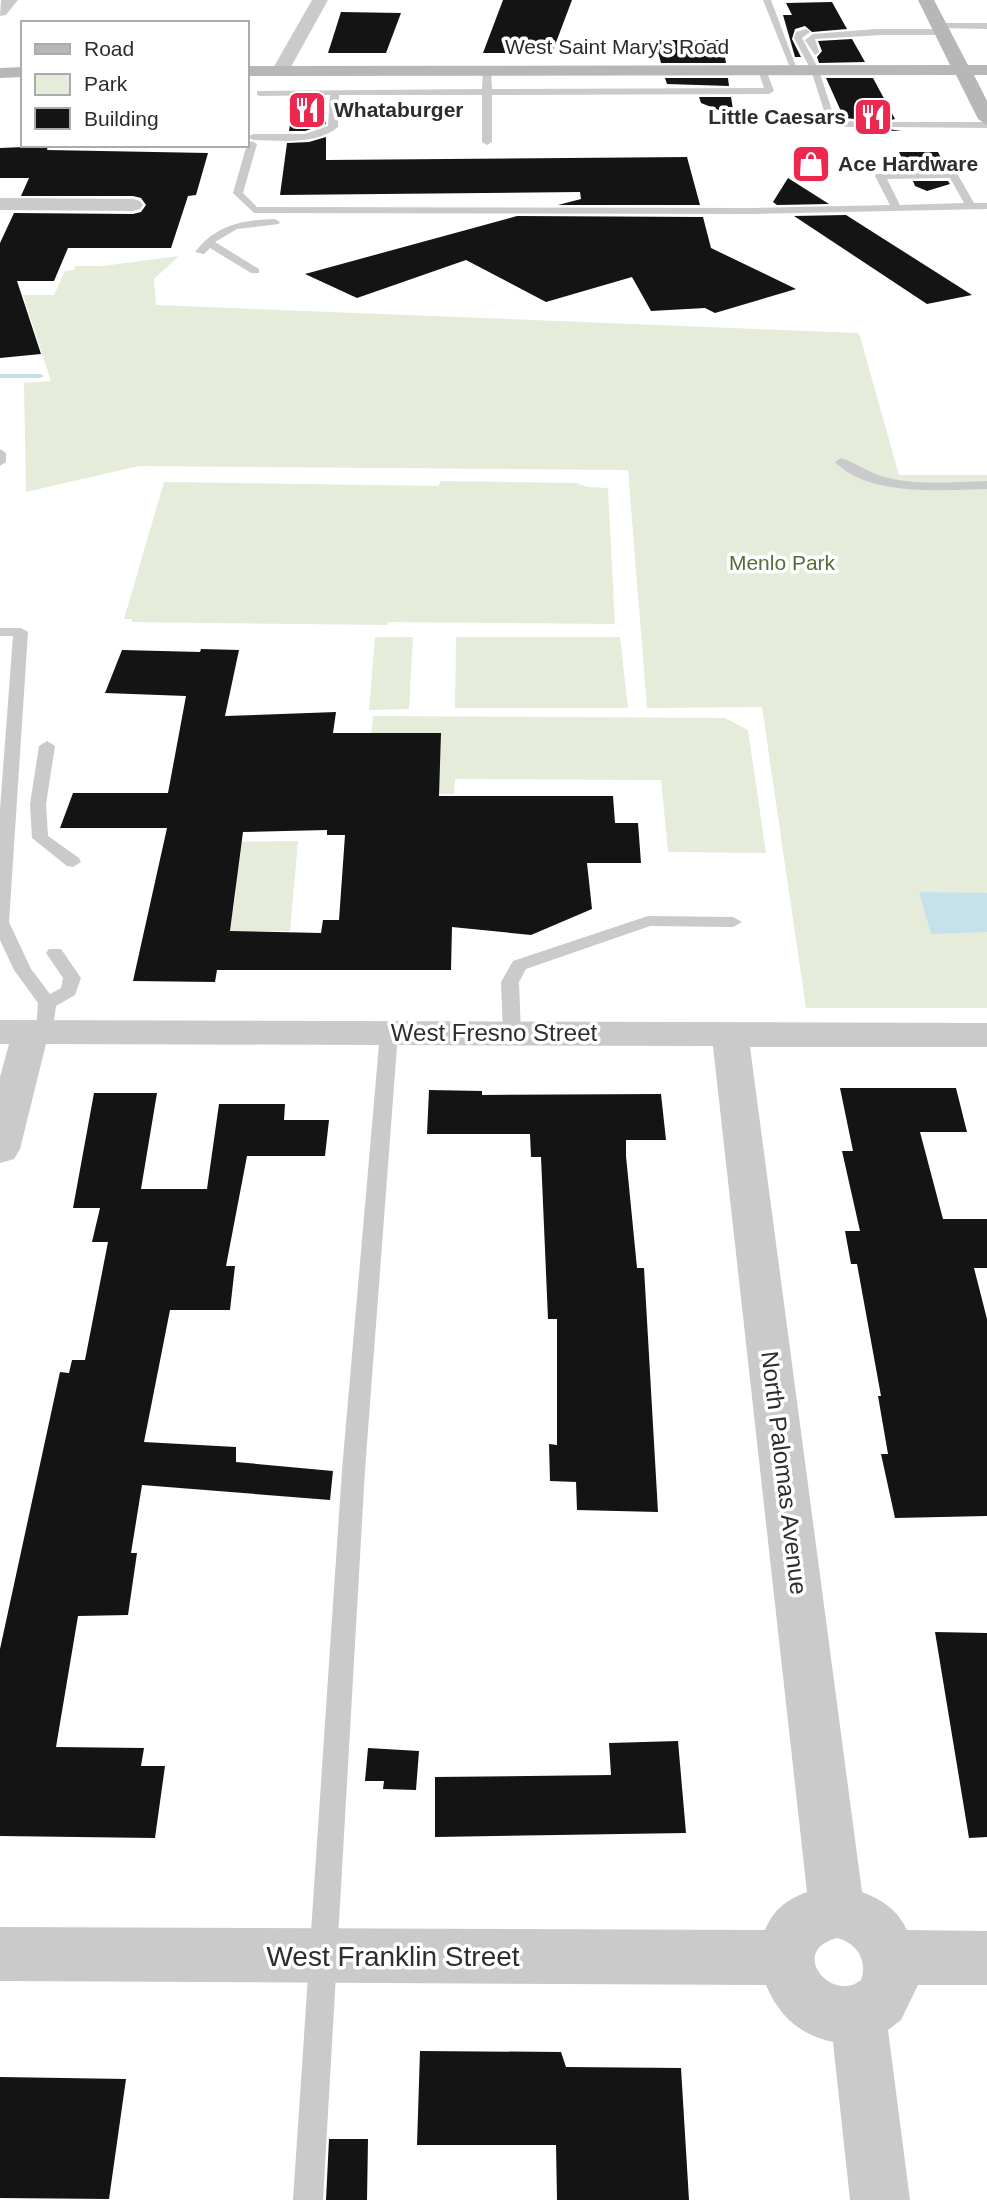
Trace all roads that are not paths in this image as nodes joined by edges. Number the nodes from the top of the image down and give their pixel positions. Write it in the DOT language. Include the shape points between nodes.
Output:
graph roads {
  1 [pos="320,0"];
  2 [pos="766,0"];
  3 [pos="926,0"];
  4 [pos="987,26"];
  5 [pos="941,29"];
  6 [pos="806,32"];
  7 [pos="812,64"];
  8 [pos="281,70"];
  9 [pos="368,70"];
  10 [pos="487,70"];
  11 [pos="762,70"];
  12 [pos="795,70"];
  13 [pos="962,70"];
  14 [pos="987,70"];
  15 [pos="248,71"];
  16 [pos="21,72"];
  17 [pos="0,73"];
  18 [pos="260,93"];
  19 [pos="335,93"];
  20 [pos="367,93"];
  21 [pos="489,93"];
  22 [pos="987,119"];
  23 [pos="987,125"];
  24 [pos="874,127"];
  25 [pos="895,127"];
  26 [pos="487,142"];
  27 [pos="0,204"];
  28 [pos="133,205"];
  29 [pos="987,206"];
  30 [pos="971,207"];
  31 [pos="897,208"];
  32 [pos="916,220"];
  33 [pos="208,242"];
  34 [pos="200,252"];
  35 [pos="255,271"];
  36 [pos="0,453"];
  37 [pos="0,462"];
  38 [pos="841,462"];
  39 [pos="987,485"];
  40 [pos="0,632"];
  41 [pos="47,746"];
  42 [pos="73,862"];
  43 [pos="2,874"];
  44 [pos="733,922"];
  45 [pos="55,953"];
  46 [pos="31,1025"];
  47 [pos="389,1033"];
  48 [pos="512,1033"];
  49 [pos="730,1034"];
  50 [pos="987,1035"];
  51 [pos="0,1149"];
  52 [pos="837,1911"];
  53 [pos="0,1954"];
  54 [pos="323,1956"];
  55 [pos="786,1958"];
  56 [pos="987,1958"];
  57 [pos="892,1961"];
  58 [pos="858,2015"];
  59 [pos="308,2200"];
  60 [pos="880,2200"];
  1 -- 8 [label="street"];
  2 -- 12 [label="lane"];
  3 -- 5 [label="main road"];
  4 -- 5 [label="lane"];
  5 -- 7 [label="lane" via="813,37 809,40 815,53"];
  5 -- 13 [label="main road"];
  6 -- 7 [label="lane" via="798,38"];
  7 -- 12 [label="main road, West Saint Mary's Road"];
  7 -- 13 [label="main road, West Saint Mary's Road"];
  7 -- 24 [label="lane" via="830,118 839,124"];
  8 -- 9 [label="main road, West Saint Mary's Road"];
  8 -- 15 [label="main road, West Saint Mary's Road"];
  9 -- 10 [label="main road, West Saint Mary's Road"];
  9 -- 20 [label="lane"];
  10 -- 11 [label="main road, West Saint Mary's Road"];
  10 -- 21 [label="lane"];
  11 -- 12 [label="main road, West Saint Mary's Road"];
  11 -- 21 [label="lane" via="769,91"];
  13 -- 14 [label="main road, West Saint Mary's Road"];
  13 -- 22 [label="main road"];
  16 -- 17 [label="main road"];
  18 -- 19 [label="lane"];
  19 -- 20 [label="lane"];
  19 -- 31 [label="lane" via="330,130 311,136 253,140 238,193 254,210"];
  20 -- 21 [label="lane"];
  21 -- 26 [label="lane"];
  23 -- 25 [label="lane"];
  27 -- 28 [label="street"];
  29 -- 30 [label="lane"];
  30 -- 31 [label="lane"];
  30 -- 31 [label="lane" via="953,175 880,176"];
  32 -- 33 [label="lane" via="250,223 230,226"];
  33 -- 34 [label="lane"];
  33 -- 35 [label="lane"];
  36 -- 37 [label="lane"];
  38 -- 39 [label="lane" via="876,481 899,485"];
  40 -- 43 [label="lane" via="21,632"];
  41 -- 42 [label="lane" via="38,804 40,838"];
  43 -- 46 [label="lane" via="0,922 23,970"];
  44 -- 48 [label="lane" via="648,921 519,965 510,982"];
  45 -- 46 [label="lane" via="72,978 69,991"];
  46 -- 47 [label="street, West Fresno Street"];
  46 -- 51 [label="street"];
  47 -- 48 [label="street, West Fresno Street"];
  47 -- 54 [label="lane" via="355,1453"];
  48 -- 49 [label="street, West Fresno Street"];
  49 -- 50 [label="street, West Fresno Street"];
  49 -- 52 [label="street, North Palomas Avenue"];
  52 -- 55 [label="street" via="821,1912 795,1928 787,1941"];
  52 -- 57 [label="street" via="867,1922"];
  53 -- 54 [label="street, West Franklin Street"];
  54 -- 55 [label="street, West Franklin Street"];
  54 -- 59 [label="lane"];
  55 -- 58 [label="street" via="793,1986 815,2007 829,2014"];
  56 -- 57 [label="street" via="907,1957"];
  57 -- 58 [label="street" via="892,1976 881,2000"];
  58 -- 60 [label="street"];
}
